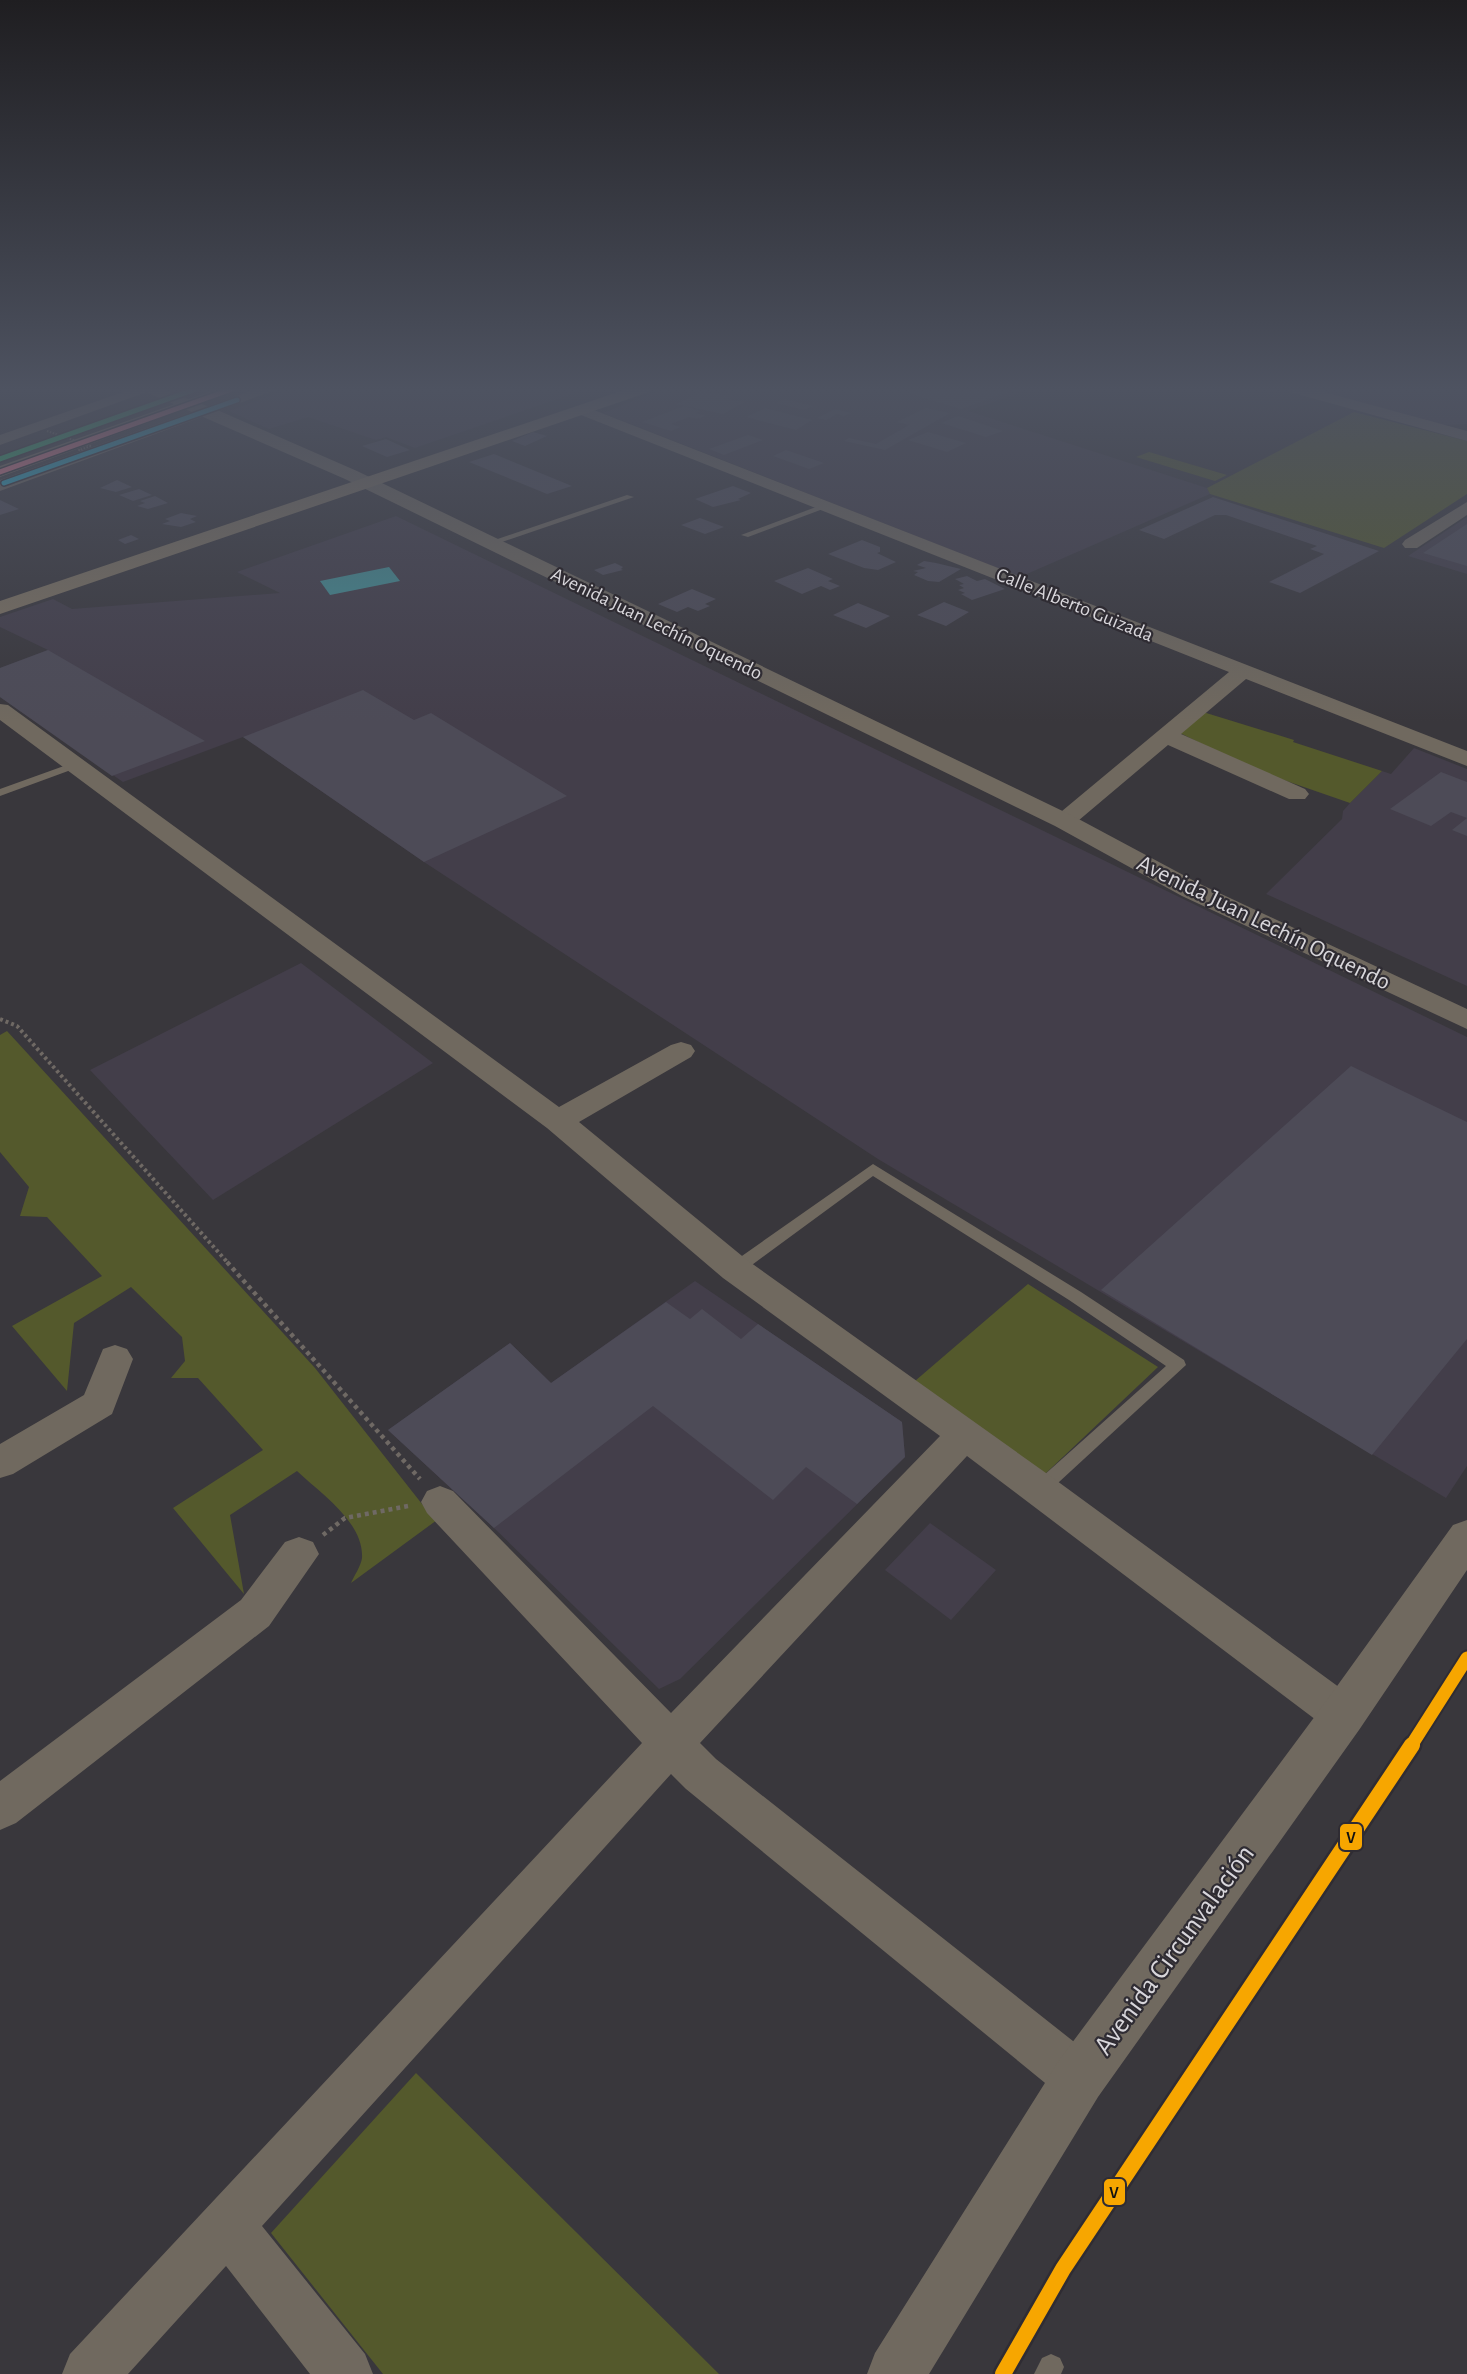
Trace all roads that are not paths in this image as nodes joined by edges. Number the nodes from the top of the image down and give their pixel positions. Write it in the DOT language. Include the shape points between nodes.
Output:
graph roads {
  1 [pos="298,500"];
  2 [pos="402,500"];
  3 [pos="622,500"];
  4 [pos="811,500"];
  5 [pos="827,506"];
  6 [pos="1467,507"];
  7 [pos="745,534"];
  8 [pos="490,543"];
  9 [pos="1411,544"];
  10 [pos="32,590"];
  11 [pos="0,595"];
  12 [pos="0,608"];
  13 [pos="1243,671"];
  14 [pos="0,710"];
  15 [pos="1166,736"];
  16 [pos="1467,759"];
  17 [pos="75,765"];
  18 [pos="0,793"];
  19 [pos="1297,794"];
  20 [pos="1064,820"];
  21 [pos="1467,995"];
  22 [pos="1467,1020"];
  23 [pos="681,1051"];
  24 [pos="558,1121"];
  25 [pos="735,1269"];
  26 [pos="115,1359"];
  27 [pos="964,1435"];
  28 [pos="0,1463"];
  29 [pos="1040,1489"];
  30 [pos="440,1502"];
  31 [pos="1467,1537"];
  32 [pos="299,1554"];
  33 [pos="1343,1715"];
  34 [pos="672,1742"];
  35 [pos="0,1808"];
  36 [pos="1079,2078"];
  37 [pos="227,2225"];
  38 [pos="90,2374"];
  39 [pos="345,2374"];
  40 [pos="896,2374"];
  1 -- 10 [label="main road"];
  2 -- 8 [label="street, Avenida Juan Lechín Oquendo"];
  3 -- 8 [label="lane"];
  4 -- 5 [label="street, Calle Alberto Guizada"];
  5 -- 7 [label="lane"];
  5 -- 13 [label="street, Calle Alberto Guizada"];
  6 -- 9 [label="street"];
  8 -- 20 [label="street, Avenida Juan Lechín Oquendo"];
  10 -- 11 [label="main road"];
  10 -- 12 [label="main road"];
  13 -- 15 [label="street"];
  13 -- 16 [label="street, Calle Alberto Guizada"];
  14 -- 17 [label="street"];
  15 -- 19 [label="street"];
  15 -- 20 [label="street"];
  17 -- 18 [label="lane"];
  17 -- 24 [label="street"];
  20 -- 21 [label="street, Avenida Juan Lechín Oquendo" via="1213,878"];
  20 -- 22 [label="street, Avenida Juan Lechín Oquendo" via="1191,890"];
  23 -- 24 [label="street"];
  24 -- 25 [label="street"];
  25 -- 27 [label="street"];
  25 -- 29 [label="lane" via="873,1169 1178,1365"];
  26 -- 28 [label="street" via="99,1404"];
  27 -- 29 [label="street"];
  27 -- 34 [label="street"];
  29 -- 33 [label="street"];
  30 -- 34 [label="street"];
  31 -- 33 [label="street, Avenida Circunvalación"];
  32 -- 35 [label="street" via="255,1612"];
  33 -- 36 [label="street, Avenida Circunvalación"];
  34 -- 36 [label="street" via="701,1774"];
  34 -- 37 [label="street"];
  36 -- 40 [label="street, Avenida Circunvalación"];
  37 -- 38 [label="street"];
  37 -- 39 [label="street"];
}
